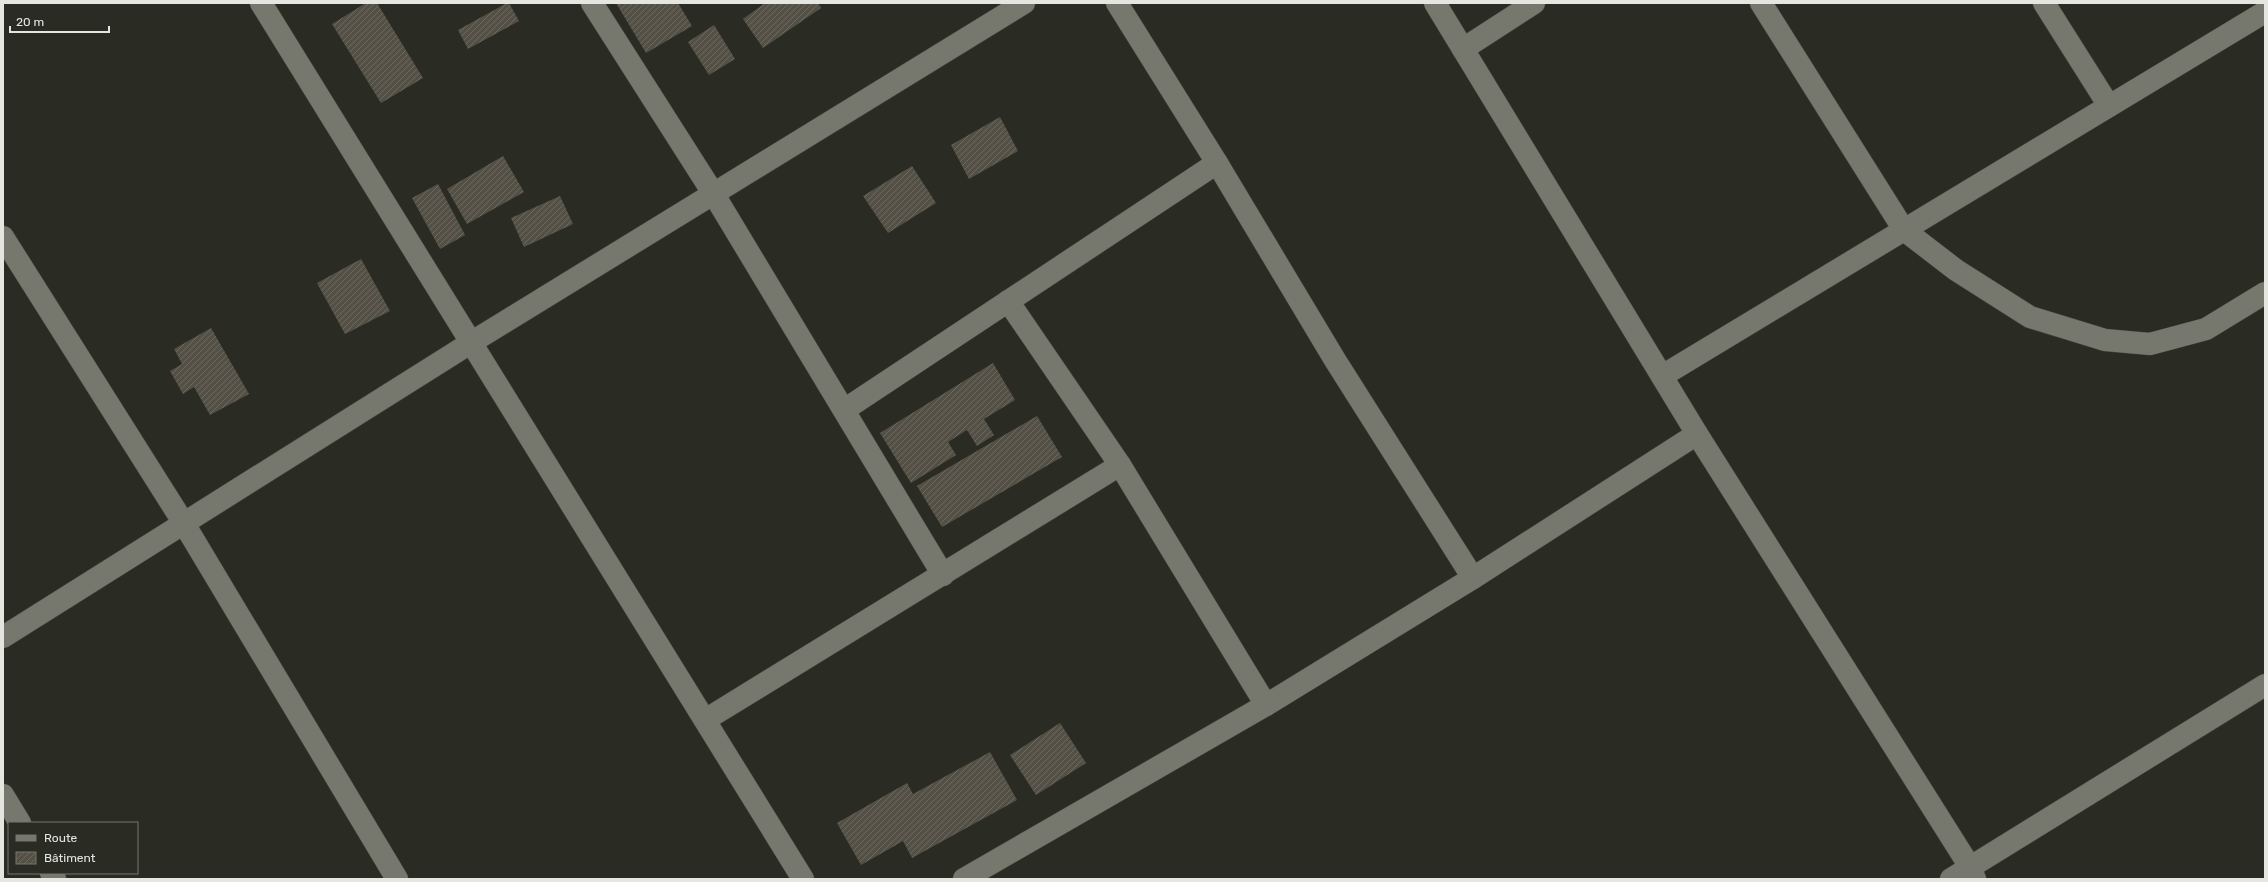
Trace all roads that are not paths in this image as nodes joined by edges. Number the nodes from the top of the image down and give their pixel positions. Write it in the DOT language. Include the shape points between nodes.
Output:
graph roads {
  1 [pos="261,3"];
  2 [pos="592,3"];
  3 [pos="1024,3"];
  4 [pos="1117,3"];
  5 [pos="1435,3"];
  6 [pos="1534,3"];
  7 [pos="1761,3"];
  8 [pos="2044,3"];
  9 [pos="2265,12"];
  10 [pos="1463,49"];
  11 [pos="2109,106"];
  12 [pos="1217,163"];
  13 [pos="713,193"];
  14 [pos="1904,230"];
  15 [pos="3,237"];
  16 [pos="2265,293"];
  17 [pos="1008,301"];
  18 [pos="472,342"];
  19 [pos="1662,376"];
  20 [pos="844,410"];
  21 [pos="1697,434"];
  22 [pos="1120,465"];
  23 [pos="183,522"];
  24 [pos="943,575"];
  25 [pos="1473,578"];
  26 [pos="3,637"];
  27 [pos="2265,685"];
  28 [pos="1266,705"];
  29 [pos="706,720"];
  30 [pos="3,795"];
  31 [pos="19,822"];
  32 [pos="1973,873"];
  33 [pos="397,879"];
  34 [pos="803,879"];
  35 [pos="964,879"];
  36 [pos="1951,879"];
  1 -- 18 [label="street"];
  2 -- 13 [label="street"];
  3 -- 13 [label="street"];
  4 -- 12 [label="street"];
  5 -- 10 [label="street"];
  6 -- 10 [label="street"];
  7 -- 14 [label="street"];
  8 -- 11 [label="street"];
  9 -- 11 [label="street"];
  10 -- 19 [label="street"];
  11 -- 14 [label="street"];
  12 -- 17 [label="street"];
  12 -- 25 [label="street" via="1335,360"];
  13 -- 18 [label="street"];
  13 -- 20 [label="street"];
  14 -- 16 [label="street" via="1956,270 2030,317 2105,340 2150,344 2206,329"];
  14 -- 19 [label="street"];
  15 -- 23 [label="street"];
  17 -- 20 [label="street"];
  17 -- 22 [label="street"];
  18 -- 23 [label="street"];
  18 -- 29 [label="street"];
  19 -- 21 [label="street"];
  20 -- 24 [label="street"];
  21 -- 25 [label="street"];
  21 -- 32 [label="street"];
  22 -- 24 [label="street"];
  22 -- 28 [label="street"];
  23 -- 26 [label="street"];
  23 -- 33 [label="street"];
  24 -- 29 [label="street"];
  25 -- 28 [label="street"];
  27 -- 32 [label="street"];
  28 -- 35 [label="street"];
  29 -- 34 [label="street"];
  30 -- 31 [label="street"];
  32 -- 36 [label="street"];
}
